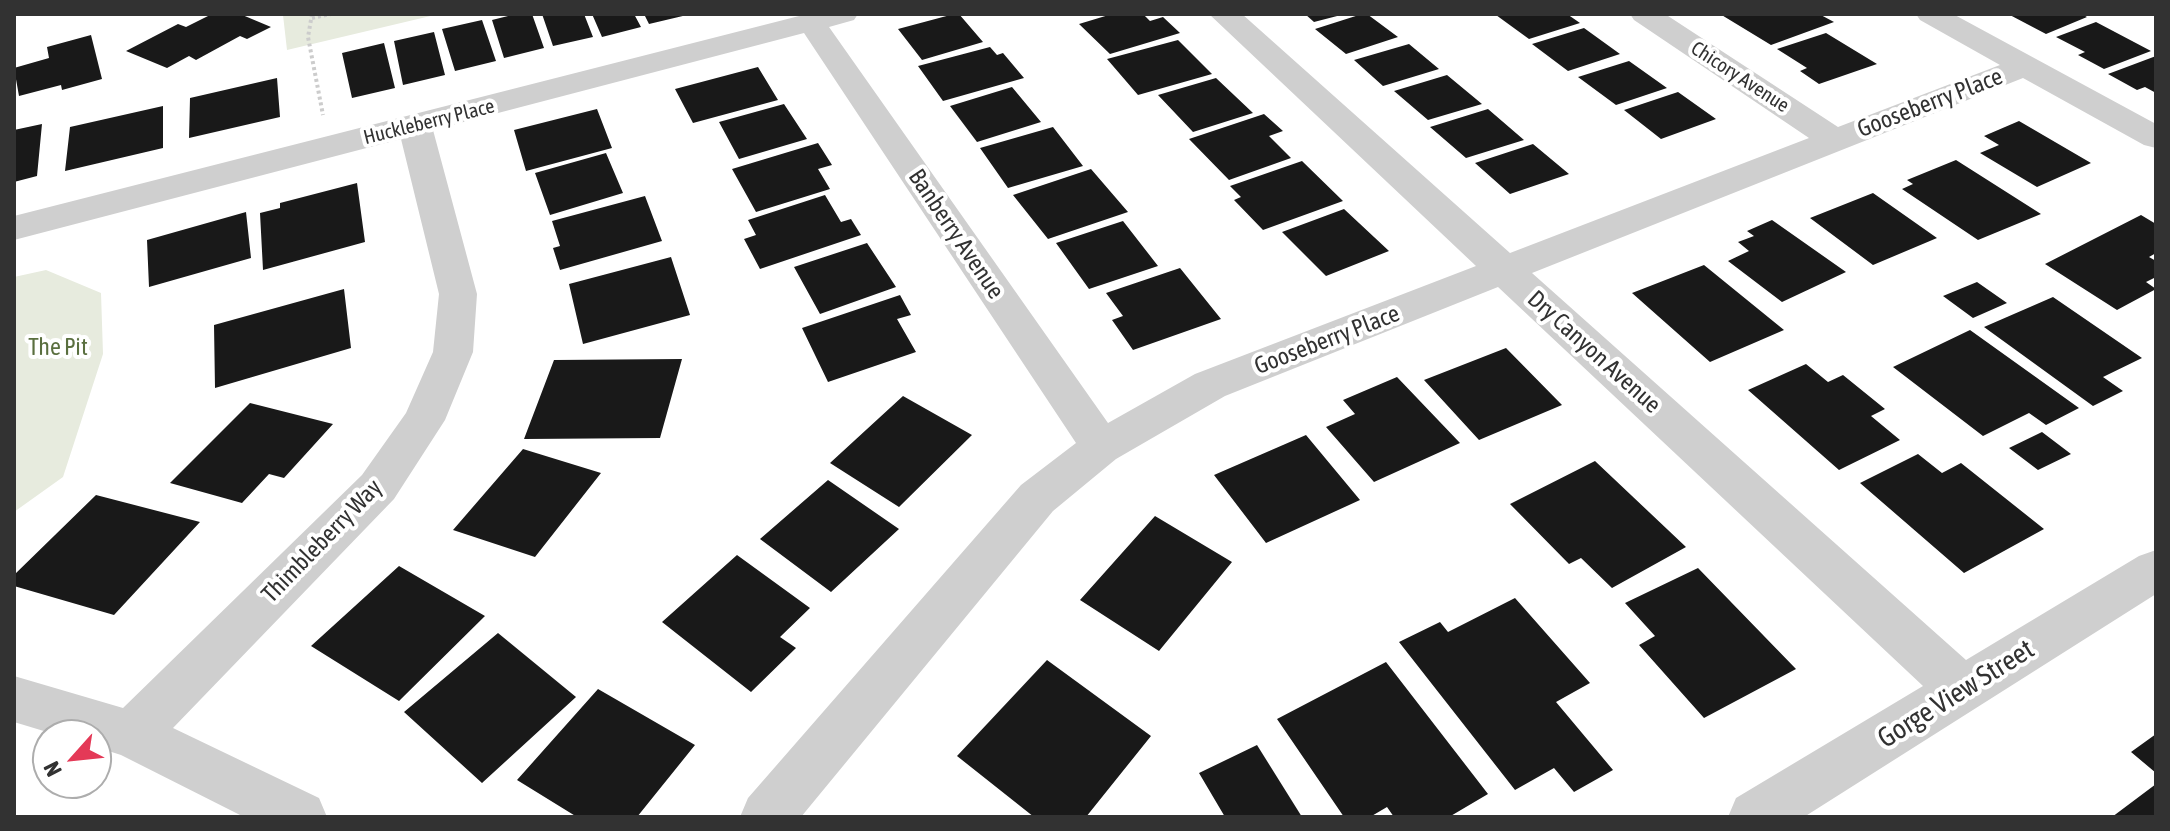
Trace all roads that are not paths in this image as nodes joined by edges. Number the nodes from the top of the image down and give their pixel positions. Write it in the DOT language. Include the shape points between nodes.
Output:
graph roads {
  1 [pos="1224,14"];
  2 [pos="1645,14"];
  3 [pos="1931,14"];
  4 [pos="827,18"];
  5 [pos="2025,66"];
  6 [pos="415,126"];
  7 [pos="2156,138"];
  8 [pos="1835,140"];
  9 [pos="14,228"];
  10 [pos="1505,271"];
  11 [pos="1101,447"];
  12 [pos="2156,570"];
  13 [pos="1963,690"];
  14 [pos="14,699"];
  15 [pos="132,734"];
  16 [pos="300,817"];
  17 [pos="767,817"];
  18 [pos="1755,817"];
  1 -- 10 [label="street, Dry Canyon Avenue"];
  2 -- 8 [label="street, Chicory Avenue"];
  3 -- 5 [label="street"];
  4 -- 6 [label="street, Huckleberry Place"];
  4 -- 11 [label="street, Banberry Avenue"];
  5 -- 7 [label="street"];
  5 -- 8 [label="street, Gooseberry Place"];
  6 -- 9 [label="street, Huckleberry Place"];
  6 -- 15 [label="street, Thimbleberry Way" via="458,294 453,352 424,420 378,487"];
  8 -- 10 [label="street, Gooseberry Place"];
  10 -- 11 [label="street, Gooseberry Place" via="1210,385"];
  10 -- 13 [label="street, Dry Canyon Avenue"];
  11 -- 17 [label="street, Gooseberry Place" via="1037,498"];
  12 -- 13 [label="street, Gorge View Street"];
  13 -- 18 [label="street, Gorge View Street"];
  14 -- 15 [label="street"];
  15 -- 16 [label="street"];
}
